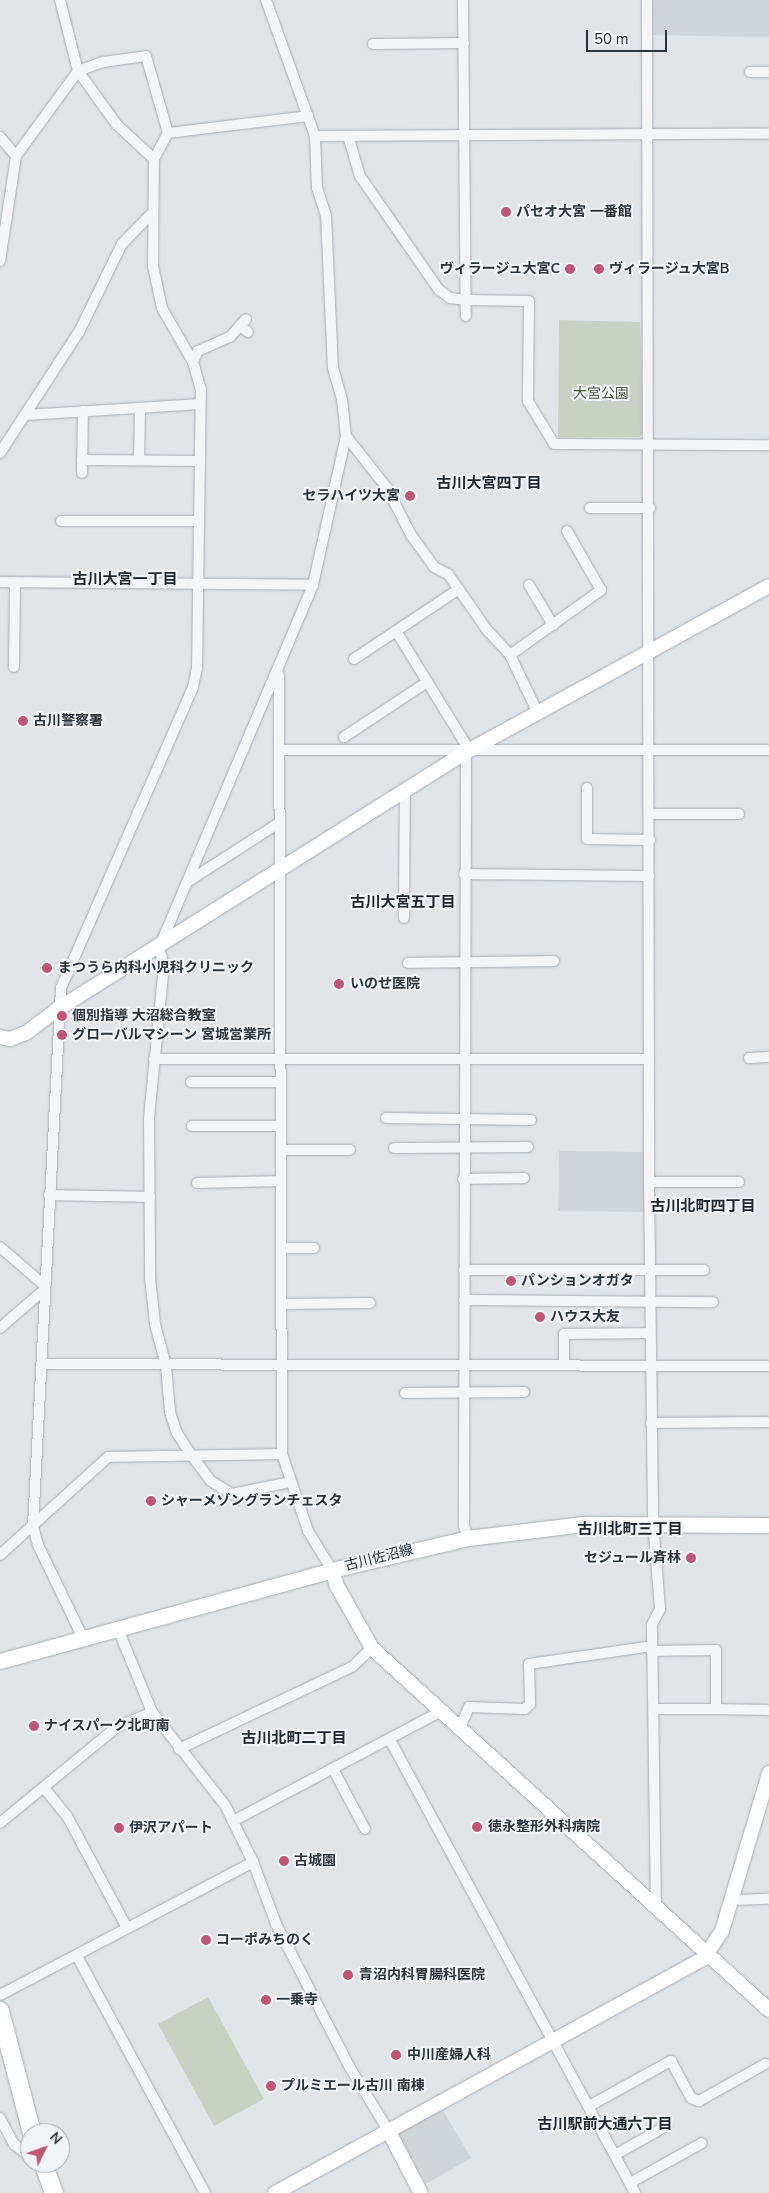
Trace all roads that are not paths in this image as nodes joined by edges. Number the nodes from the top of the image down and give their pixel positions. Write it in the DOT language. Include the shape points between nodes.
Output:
graph roads {
  1 [pos="60,0"];
  2 [pos="266,0"];
  3 [pos="463,0"];
  4 [pos="647,0"];
  5 [pos="464,43"];
  6 [pos="373,44"];
  7 [pos="78,71"];
  8 [pos="750,72"];
  9 [pos="769,72"];
  10 [pos="308,116"];
  11 [pos="168,134"];
  12 [pos="648,134"];
  13 [pos="769,134"];
  14 [pos="464,135"];
  15 [pos="316,136"];
  16 [pos="348,136"];
  17 [pos="0,137"];
  18 [pos="16,156"];
  19 [pos="154,159"];
  20 [pos="152,213"];
  21 [pos="0,261"];
  22 [pos="466,300"];
  23 [pos="466,316"];
  24 [pos="245,325"];
  25 [pos="193,362"];
  26 [pos="200,404"];
  27 [pos="140,408"];
  28 [pos="83,411"];
  29 [pos="27,414"];
  30 [pos="346,436"];
  31 [pos="650,444"];
  32 [pos="769,445"];
  33 [pos="0,453"];
  34 [pos="82,460"];
  35 [pos="139,460"];
  36 [pos="199,461"];
  37 [pos="82,473"];
  38 [pos="590,508"];
  39 [pos="650,508"];
  40 [pos="61,520"];
  41 [pos="198,521"];
  42 [pos="567,531"];
  43 [pos="0,582"];
  44 [pos="15,582"];
  45 [pos="197,584"];
  46 [pos="529,584"];
  47 [pos="313,585"];
  48 [pos="769,586"];
  49 [pos="459,589"];
  50 [pos="552,625"];
  51 [pos="396,632"];
  52 [pos="650,648"];
  53 [pos="510,655"];
  54 [pos="354,659"];
  55 [pos="14,667"];
  56 [pos="279,669"];
  57 [pos="427,682"];
  58 [pos="537,711"];
  59 [pos="344,737"];
  60 [pos="279,750"];
  61 [pos="650,750"];
  62 [pos="769,750"];
  63 [pos="466,752"];
  64 [pos="587,788"];
  65 [pos="405,790"];
  66 [pos="650,814"];
  67 [pos="740,814"];
  68 [pos="279,823"];
  69 [pos="650,840"];
  70 [pos="279,868"];
  71 [pos="464,874"];
  72 [pos="650,876"];
  73 [pos="188,882"];
  74 [pos="404,918"];
  75 [pos="159,948"];
  76 [pos="554,961"];
  77 [pos="463,962"];
  78 [pos="408,963"];
  79 [pos="58,1009"];
  80 [pos="0,1038"];
  81 [pos="463,1058"];
  82 [pos="749,1058"];
  83 [pos="769,1058"];
  84 [pos="154,1059"];
  85 [pos="280,1059"];
  86 [pos="649,1059"];
  87 [pos="191,1082"];
  88 [pos="280,1082"];
  89 [pos="463,1117"];
  90 [pos="386,1118"];
  91 [pos="531,1120"];
  92 [pos="192,1126"];
  93 [pos="280,1126"];
  94 [pos="528,1147"];
  95 [pos="394,1148"];
  96 [pos="463,1148"];
  97 [pos="280,1150"];
  98 [pos="350,1150"];
  99 [pos="524,1178"];
  100 [pos="463,1180"];
  101 [pos="281,1181"];
  102 [pos="649,1182"];
  103 [pos="739,1182"];
  104 [pos="197,1183"];
  105 [pos="50,1195"];
  106 [pos="150,1197"];
  107 [pos="0,1247"];
  108 [pos="281,1248"];
  109 [pos="314,1248"];
  110 [pos="464,1270"];
  111 [pos="650,1270"];
  112 [pos="704,1270"];
  113 [pos="45,1288"];
  114 [pos="464,1300"];
  115 [pos="650,1301"];
  116 [pos="713,1302"];
  117 [pos="370,1303"];
  118 [pos="281,1304"];
  119 [pos="0,1328"];
  120 [pos="650,1332"];
  121 [pos="41,1364"];
  122 [pos="464,1364"];
  123 [pos="282,1365"];
  124 [pos="564,1365"];
  125 [pos="166,1366"];
  126 [pos="650,1366"];
  127 [pos="769,1366"];
  128 [pos="524,1392"];
  129 [pos="405,1393"];
  130 [pos="464,1393"];
  131 [pos="769,1422"];
  132 [pos="651,1424"];
  133 [pos="282,1454"];
  134 [pos="192,1456"];
  135 [pos="290,1482"];
  136 [pos="652,1522"];
  137 [pos="769,1525"];
  138 [pos="34,1526"];
  139 [pos="468,1538"];
  140 [pos="0,1555"];
  141 [pos="332,1570"];
  142 [pos="118,1629"];
  143 [pos="83,1638"];
  144 [pos="372,1648"];
  145 [pos="652,1648"];
  146 [pos="0,1661"];
  147 [pos="659,1709"];
  148 [pos="716,1709"];
  149 [pos="769,1710"];
  150 [pos="442,1711"];
  151 [pos="152,1712"];
  152 [pos="460,1728"];
  153 [pos="390,1740"];
  154 [pos="179,1749"];
  155 [pos="332,1769"];
  156 [pos="769,1774"];
  157 [pos="44,1788"];
  158 [pos="765,1798"];
  159 [pos="233,1821"];
  160 [pos="0,1823"];
  161 [pos="365,1829"];
  162 [pos="253,1862"];
  163 [pos="769,1899"];
  164 [pos="732,1900"];
  165 [pos="656,1905"];
  166 [pos="127,1928"];
  167 [pos="709,1953"];
  168 [pos="76,1956"];
  169 [pos="0,1995"];
  170 [pos="769,2010"];
  171 [pos="0,2011"];
  172 [pos="554,2042"];
  173 [pos="764,2064"];
  174 [pos="589,2106"];
  175 [pos="0,2118"];
  176 [pos="29,2123"];
  177 [pos="666,2126"];
  178 [pos="388,2130"];
  179 [pos="702,2143"];
  180 [pos="20,2149"];
  181 [pos="615,2154"];
  182 [pos="47,2173"];
  183 [pos="630,2183"];
  184 [pos="54,2193"];
  185 [pos="205,2193"];
  186 [pos="275,2193"];
  187 [pos="421,2193"];
  188 [pos="635,2193"];
  1 -- 7 [label="street"];
  2 -- 10 [label="street"];
  3 -- 5 [label="street"];
  4 -- 12 [label="street"];
  5 -- 6 [label="street"];
  5 -- 14 [label="street"];
  7 -- 11 [label="street" via="103,62 146,56"];
  7 -- 18 [label="street"];
  7 -- 19 [label="street" via="117,125"];
  8 -- 9 [label="street"];
  10 -- 11 [label="street"];
  10 -- 15 [label="street"];
  11 -- 19 [label="street"];
  12 -- 13 [label="street"];
  12 -- 14 [label="street"];
  12 -- 31 [label="street"];
  14 -- 16 [label="street"];
  14 -- 22 [label="street"];
  15 -- 16 [label="street"];
  15 -- 30 [label="street" via="316,188 326,216 333,368 342,399"];
  16 -- 22 [label="street" via="360,176 439,290 450,298"];
  17 -- 18 [label="street"];
  18 -- 21 [label="street"];
  19 -- 20 [label="street"];
  20 -- 25 [label="street" via="153,266 162,308"];
  20 -- 29 [label="street" via="122,244 80,332"];
  22 -- 23 [label="street"];
  22 -- 31 [label="street" via="529,300 528,401 554,444"];
  24 -- 25 [label="street" via="230,337 198,351"];
  25 -- 26 [label="street" via="202,390"];
  26 -- 27 [label="street"];
  26 -- 36 [label="street"];
  27 -- 28 [label="street"];
  27 -- 35 [label="street"];
  28 -- 29 [label="street"];
  28 -- 34 [label="street"];
  29 -- 33 [label="street"];
  30 -- 47 [label="street"];
  30 -- 49 [label="street" via="388,488 411,535 434,567 448,574"];
  31 -- 32 [label="street"];
  31 -- 39 [label="street"];
  34 -- 35 [label="street"];
  34 -- 37 [label="street"];
  35 -- 36 [label="street"];
  36 -- 41 [label="street"];
  38 -- 39 [label="street"];
  39 -- 52 [label="street"];
  40 -- 41 [label="street"];
  41 -- 45 [label="street"];
  42 -- 50 [label="street" via="601,590"];
  43 -- 44 [label="street"];
  44 -- 45 [label="street"];
  44 -- 55 [label="street"];
  45 -- 47 [label="street"];
  45 -- 79 [label="street" via="197,668 193,687 61,988"];
  46 -- 50 [label="street"];
  47 -- 56 [label="street"];
  48 -- 52 [label="street"];
  49 -- 51 [label="street"];
  49 -- 53 [label="street" via="486,630"];
  50 -- 53 [label="street"];
  51 -- 54 [label="street"];
  51 -- 57 [label="street"];
  52 -- 58 [label="street"];
  52 -- 61 [label="street"];
  53 -- 58 [label="street"];
  56 -- 60 [label="street"];
  56 -- 73 [label="street"];
  57 -- 59 [label="street"];
  57 -- 63 [label="street" via="465,743"];
  58 -- 63 [label="street"];
  60 -- 63 [label="street"];
  60 -- 68 [label="street"];
  61 -- 62 [label="street"];
  61 -- 63 [label="street"];
  61 -- 66 [label="street"];
  63 -- 65 [label="street"];
  63 -- 71 [label="street"];
  64 -- 69 [label="street" via="587,839"];
  65 -- 70 [label="street"];
  65 -- 74 [label="street"];
  66 -- 67 [label="street"];
  66 -- 69 [label="street"];
  68 -- 70 [label="street"];
  68 -- 73 [label="street"];
  69 -- 72 [label="street"];
  70 -- 75 [label="street"];
  70 -- 85 [label="street"];
  71 -- 72 [label="street"];
  71 -- 77 [label="street"];
  72 -- 86 [label="street"];
  73 -- 75 [label="street"];
  75 -- 79 [label="street"];
  75 -- 84 [label="street" via="164,965"];
  76 -- 77 [label="street"];
  77 -- 78 [label="street"];
  77 -- 81 [label="street"];
  79 -- 80 [label="street" via="26,1033 10,1039"];
  79 -- 105 [label="street"];
  81 -- 85 [label="street"];
  81 -- 86 [label="street"];
  81 -- 89 [label="street"];
  82 -- 83 [label="street"];
  84 -- 85 [label="street"];
  84 -- 106 [label="street" via="149,1119"];
  85 -- 88 [label="street"];
  86 -- 102 [label="street"];
  87 -- 88 [label="street"];
  88 -- 93 [label="street"];
  89 -- 90 [label="street"];
  89 -- 91 [label="street"];
  89 -- 96 [label="street"];
  92 -- 93 [label="street"];
  93 -- 97 [label="street"];
  94 -- 96 [label="street"];
  95 -- 96 [label="street"];
  96 -- 100 [label="street"];
  97 -- 98 [label="street"];
  97 -- 101 [label="street"];
  99 -- 100 [label="street"];
  100 -- 110 [label="street"];
  101 -- 104 [label="street"];
  101 -- 108 [label="street"];
  102 -- 103 [label="street"];
  102 -- 111 [label="street"];
  105 -- 106 [label="street"];
  105 -- 113 [label="street"];
  106 -- 125 [label="street" via="151,1286 155,1324"];
  107 -- 113 [label="street"];
  108 -- 109 [label="street"];
  108 -- 118 [label="street"];
  110 -- 111 [label="street"];
  110 -- 114 [label="street"];
  111 -- 112 [label="street"];
  111 -- 115 [label="street"];
  113 -- 119 [label="street"];
  113 -- 121 [label="street"];
  114 -- 115 [label="street"];
  114 -- 122 [label="street"];
  115 -- 116 [label="street"];
  115 -- 120 [label="street"];
  117 -- 118 [label="street"];
  118 -- 123 [label="street"];
  120 -- 124 [label="street" via="564,1334"];
  120 -- 126 [label="street"];
  121 -- 125 [label="street"];
  121 -- 138 [label="street"];
  122 -- 123 [label="street"];
  122 -- 124 [label="street"];
  122 -- 130 [label="street"];
  123 -- 125 [label="street"];
  123 -- 133 [label="street"];
  124 -- 126 [label="street"];
  125 -- 134 [label="street" via="170,1412 177,1433"];
  126 -- 127 [label="street"];
  126 -- 132 [label="street"];
  128 -- 130 [label="street"];
  129 -- 130 [label="street"];
  130 -- 139 [label="street" via="464,1526"];
  131 -- 132 [label="street"];
  132 -- 136 [label="street"];
  133 -- 134 [label="street"];
  133 -- 135 [label="street"];
  134 -- 135 [label="street" via="211,1481 232,1494"];
  134 -- 138 [label="street" via="108,1457"];
  135 -- 141 [label="street" via="308,1531"];
  136 -- 137 [label="main road, 古川佐沼線"];
  136 -- 139 [label="main road, 古川佐沼線" via="583,1524"];
  136 -- 145 [label="street" via="660,1609 652,1625"];
  138 -- 140 [label="street"];
  138 -- 143 [label="street" via="38,1545"];
  139 -- 141 [label="main road, 古川佐沼線"];
  141 -- 142 [label="main road, 古川佐沼線"];
  141 -- 144 [label="street" via="337,1586"];
  142 -- 143 [label="main road, 古川佐沼線"];
  142 -- 151 [label="street"];
  143 -- 146 [label="main road, 古川佐沼線"];
  144 -- 150 [label="street"];
  144 -- 154 [label="street" via="352,1668"];
  145 -- 148 [label="street" via="716,1650"];
  145 -- 152 [label="street" via="529,1664 530,1704 525,1709 469,1708"];
  145 -- 165 [label="street"];
  147 -- 148 [label="street"];
  148 -- 149 [label="street"];
  150 -- 152 [label="street"];
  150 -- 153 [label="street"];
  151 -- 154 [label="street"];
  151 -- 157 [label="street" via="117,1726"];
  152 -- 165 [label="street"];
  153 -- 155 [label="street"];
  153 -- 172 [label="street"];
  154 -- 159 [label="street" via="225,1805"];
  155 -- 159 [label="street"];
  155 -- 161 [label="street"];
  156 -- 158 [label="street"];
  157 -- 160 [label="street"];
  157 -- 166 [label="street" via="67,1816"];
  158 -- 164 [label="street"];
  159 -- 162 [label="street"];
  162 -- 166 [label="street"];
  162 -- 178 [label="street" via="276,1924 349,2066"];
  163 -- 164 [label="street"];
  164 -- 167 [label="street" via="722,1931"];
  165 -- 167 [label="street"];
  166 -- 168 [label="street"];
  167 -- 170 [label="street"];
  167 -- 172 [label="street" via="691,1968"];
  168 -- 169 [label="street"];
  168 -- 185 [label="street"];
  171 -- 176 [label="highway"];
  172 -- 174 [label="street"];
  172 -- 178 [label="street"];
  173 -- 174 [label="street" via="700,2101 691,2098 671,2061"];
  174 -- 181 [label="street"];
  175 -- 180 [label="street"];
  177 -- 181 [label="street"];
  178 -- 186 [label="street"];
  178 -- 187 [label="street"];
  179 -- 183 [label="street"];
  181 -- 183 [label="street"];
  182 -- 184 [label="highway"];
  183 -- 188 [label="street"];
}
